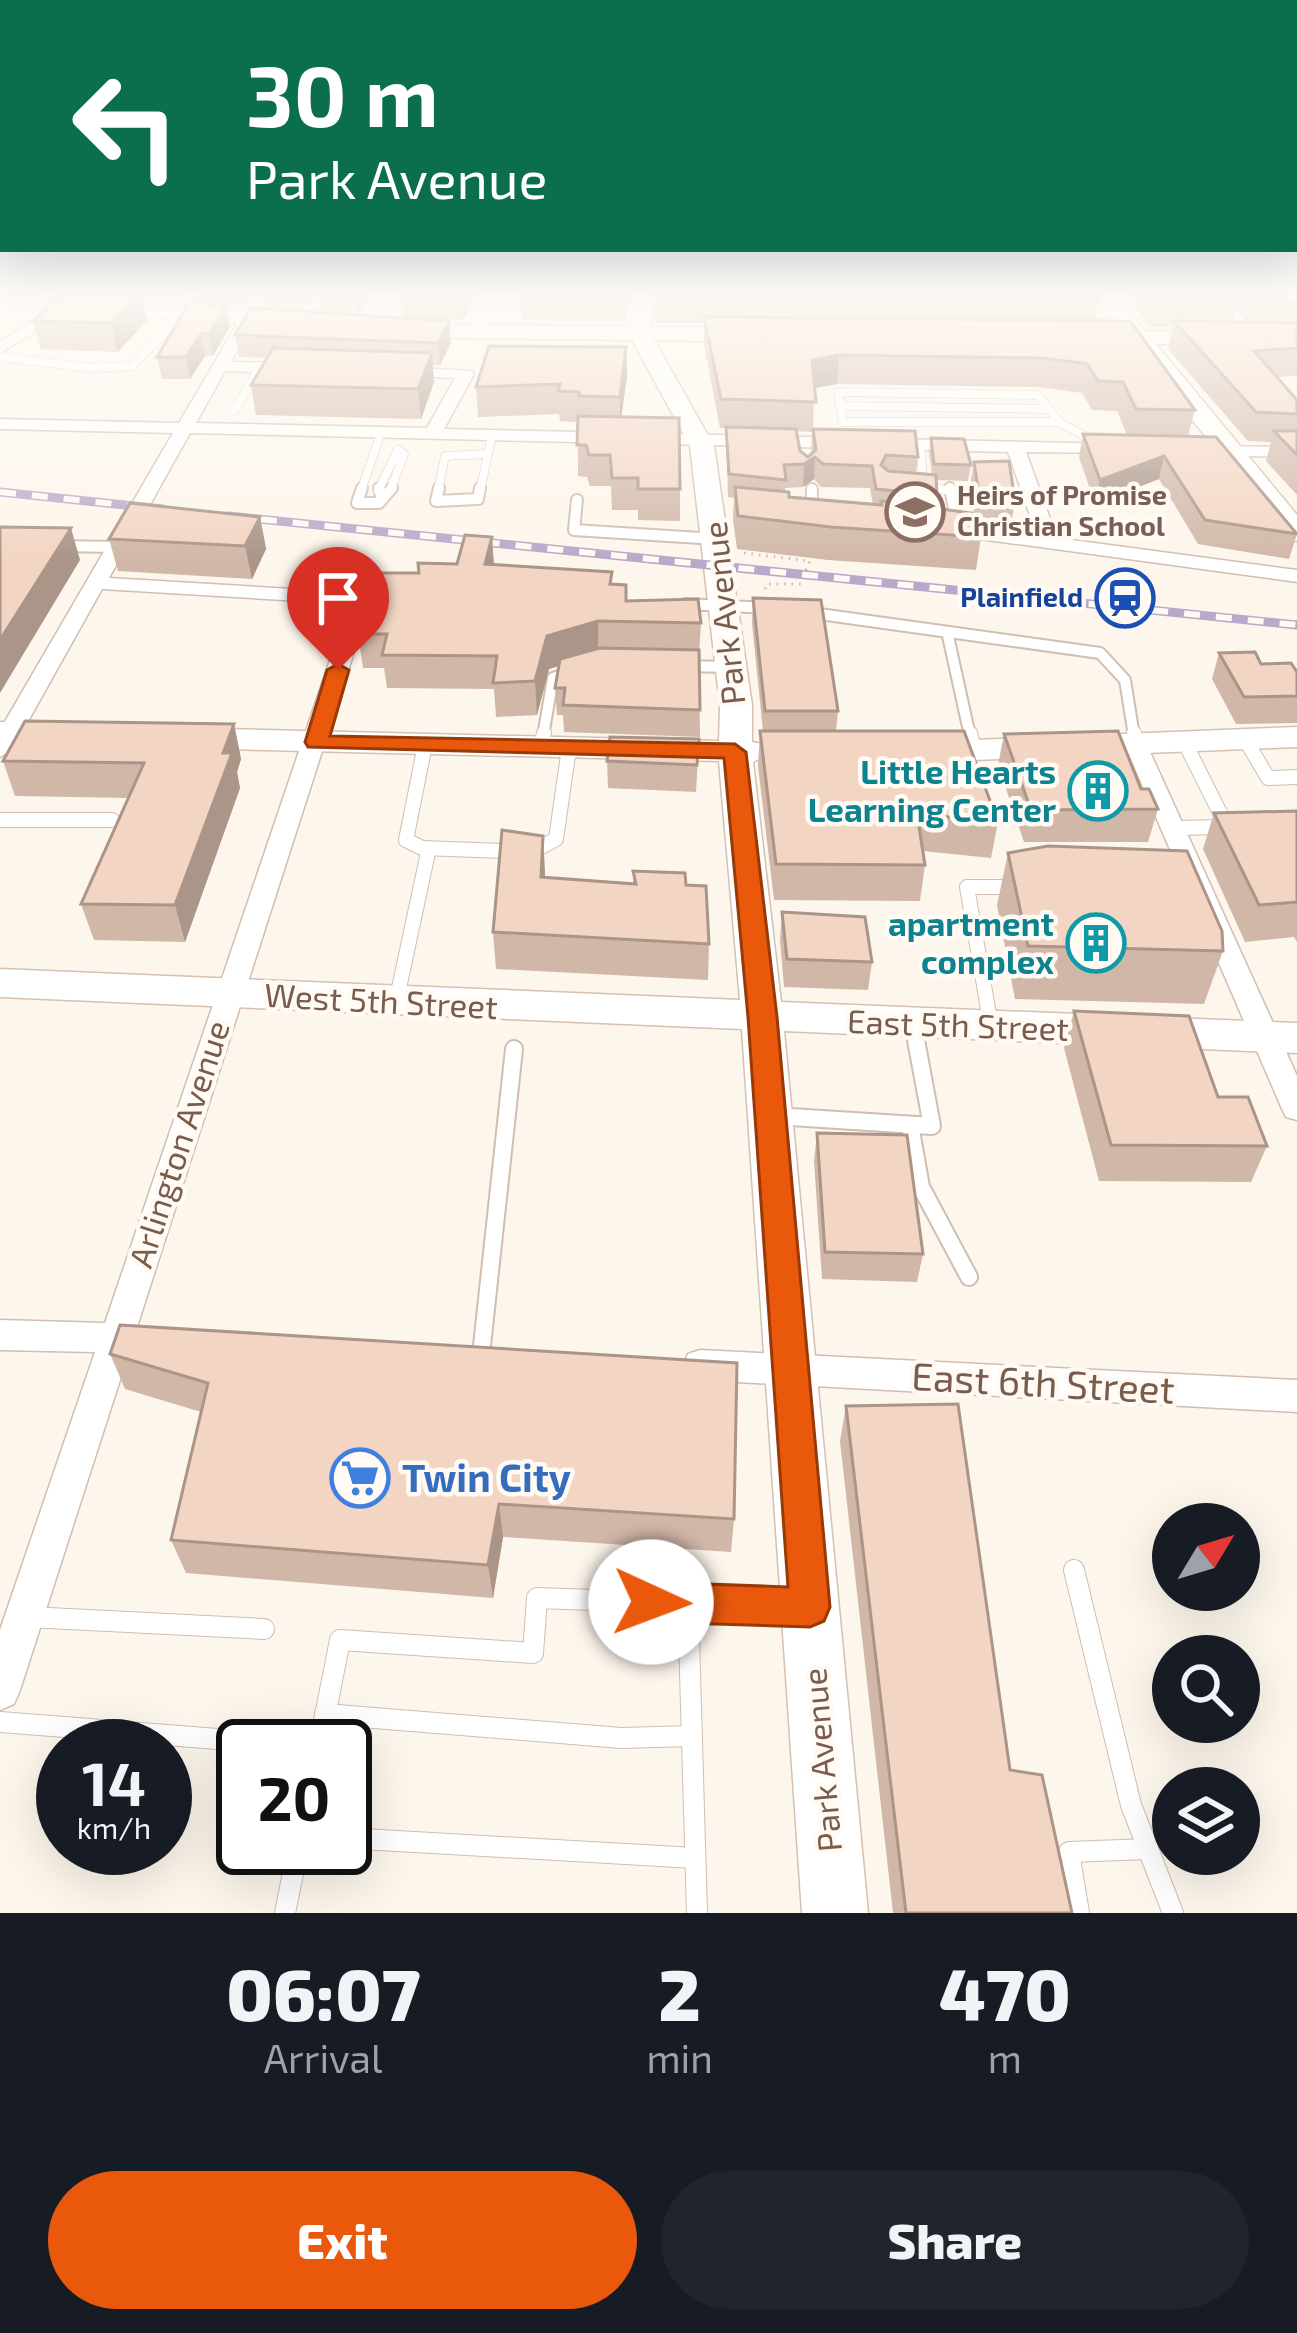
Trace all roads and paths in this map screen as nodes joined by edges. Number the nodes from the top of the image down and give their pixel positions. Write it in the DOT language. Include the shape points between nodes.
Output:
graph roads {
  1 [pos="210,384"];
  2 [pos="250,384"];
  3 [pos="460,384"];
  4 [pos="668,384"];
  5 [pos="1173,384"];
  6 [pos="234,411"];
  7 [pos="1059,422"];
  8 [pos="0,424"];
  9 [pos="184,429"];
  10 [pos="433,433"];
  11 [pos="699,440"];
  12 [pos="378,441"];
  13 [pos="490,444"];
  14 [pos="920,445"];
  15 [pos="1016,447"];
  16 [pos="1088,448"];
  17 [pos="1135,449"];
  18 [pos="1182,450"];
  19 [pos="1229,451"];
  20 [pos="1297,452"];
  21 [pos="905,486"];
  22 [pos="924,487"];
  23 [pos="812,489"];
  24 [pos="577,500"];
  25 [pos="812,516"];
  26 [pos="914,526"];
  27 [pos="956,530"];
  28 [pos="1297,533"];
  29 [pos="46,545"];
  30 [pos="717,545"];
  31 [pos="1050,546"];
  32 [pos="116,547"];
  33 [pos="805,572"];
  34 [pos="1297,576"];
  35 [pos="95,583"];
  36 [pos="666,609"];
  37 [pos="725,611"];
  38 [pos="1297,614"];
  39 [pos="1296,622"];
  40 [pos="948,636"];
  41 [pos="661,665"];
  42 [pos="732,667"];
  43 [pos="588,668"];
  44 [pos="104,735"];
  45 [pos="152,737"];
  46 [pos="1297,737"];
  47 [pos="3,738"];
  48 [pos="1245,739"];
  49 [pos="316,742"];
  50 [pos="1135,743"];
  51 [pos="425,745"];
  52 [pos="555,748"];
  53 [pos="735,752"];
  54 [pos="783,752"];
  55 [pos="878,752"];
  56 [pos="974,752"];
  57 [pos="1190,753"];
  58 [pos="1297,777"];
  59 [pos="0,820"];
  60 [pos="112,820"];
  61 [pos="1227,827"];
  62 [pos="1250,827"];
  63 [pos="1174,828"];
  64 [pos="429,848"];
  65 [pos="1033,886"];
  66 [pos="0,983"];
  67 [pos="229,994"];
  68 [pos="396,1002"];
  69 [pos="763,1017"];
  70 [pos="913,1023"];
  71 [pos="991,1026"];
  72 [pos="1282,1038"];
  73 [pos="514,1049"];
  74 [pos="1297,1109"];
  75 [pos="770,1116"];
  76 [pos="910,1125"];
  77 [pos="969,1277"];
  78 [pos="0,1335"];
  79 [pos="114,1337"];
  80 [pos="160,1340"];
  81 [pos="435,1352"];
  82 [pos="493,1355"];
  83 [pos="671,1364"];
  84 [pos="790,1369"];
  85 [pos="1297,1396"];
  86 [pos="1074,1570"];
  87 [pos="688,1603"];
  88 [pos="810,1607"];
  89 [pos="16,1619"];
  90 [pos="264,1629"];
  91 [pos="0,1690"];
  92 [pos="325,1714"];
  93 [pos="324,1719"];
  94 [pos="0,1722"];
  95 [pos="692,1736"];
  96 [pos="216,1739"];
  97 [pos="372,1840"];
  98 [pos="1148,1850"];
  99 [pos="695,1858"];
  100 [pos="293,1875"];
  101 [pos="285,1913"];
  102 [pos="697,1913"];
  103 [pos="835,1913"];
  104 [pos="1079,1913"];
  105 [pos="1173,1913"];
  1 -- 9 [label="street"];
  2 -- 6 [label="lane"];
  3 -- 10 [label="street"];
  4 -- 11 [label="main road, Park Avenue"];
  5 -- 19 [label="main road"];
  7 -- 7 [label="lane" via="843,422 838,392 1038,395"];
  7 -- 16 [label="lane" via="1083,435"];
  8 -- 9 [label="street"];
  9 -- 12 [label="street"];
  9 -- 32 [label="street"];
  10 -- 12 [label="street"];
  10 -- 13 [label="street"];
  11 -- 13 [label="street"];
  11 -- 14 [label="street"];
  11 -- 30 [label="main road, Park Avenue" via="722,507"];
  12 -- 12 [label="lane" via="404,454 379,503 357,503"];
  13 -- 13 [label="lane" via="445,456 436,501 478,499"];
  14 -- 15 [label="street"];
  14 -- 22 [label="lane"];
  15 -- 16 [label="street"];
  15 -- 31 [label="street"];
  16 -- 17 [label="street"];
  18 -- 19 [label="street"];
  19 -- 20 [label="street"];
  19 -- 28 [label="main road"];
  21 -- 22 [label="lane"];
  22 -- 27 [label="lane" via="952,488"];
  23 -- 25 [label="lane"];
  24 -- 30 [label="lane" via="574,530"];
  26 -- 27 [label="street"];
  27 -- 31 [label="street"];
  29 -- 32 [label="lane"];
  30 -- 33 [label="path" via="810,561"];
  30 -- 37 [label="main road, Park Avenue"];
  31 -- 34 [label="street"];
  32 -- 35 [label="street"];
  35 -- 47 [label="street"];
  35 -- 49 [label="street, Arlington Avenue" via="361,599"];
  36 -- 37 [label="lane"];
  37 -- 40 [label="lane" via="901,622"];
  37 -- 42 [label="main road, Park Avenue"];
  38 -- 39 [label="path"];
  40 -- 50 [label="lane" via="1100,653 1118,662"];
  40 -- 56 [label="lane"];
  41 -- 42 [label="lane"];
  42 -- 53 [label="main road, Park Avenue"];
  43 -- 52 [label="lane" via="553,678"];
  44 -- 47 [label="main road"];
  45 -- 49 [label="main road"];
  46 -- 48 [label="main road"];
  48 -- 57 [label="main road"];
  48 -- 58 [label="lane" via="1268,778"];
  49 -- 51 [label="main road"];
  49 -- 67 [label="street, Arlington Avenue"];
  50 -- 56 [label="main road"];
  50 -- 57 [label="main road"];
  50 -- 63 [label="street"];
  51 -- 52 [label="main road"];
  51 -- 64 [label="lane" via="406,841"];
  52 -- 53 [label="main road"];
  52 -- 64 [label="lane" via="552,844 532,852"];
  53 -- 54 [label="main road"];
  53 -- 69 [label="main road, Park Avenue"];
  55 -- 56 [label="main road"];
  57 -- 61 [label="lane"];
  59 -- 60 [label="lane"];
  61 -- 62 [label="lane"];
  61 -- 63 [label="lane"];
  63 -- 72 [label="street" via="1176,858"];
  64 -- 68 [label="lane"];
  65 -- 71 [label="lane" via="967,887"];
  66 -- 67 [label="main road, West 5th Street"];
  67 -- 68 [label="main road, West 5th Street"];
  67 -- 79 [label="street, Arlington Avenue"];
  68 -- 69 [label="main road, West 5th Street"];
  69 -- 70 [label="main road, East 5th Street"];
  69 -- 75 [label="main road, Park Avenue"];
  70 -- 71 [label="main road, East 5th Street"];
  70 -- 76 [label="lane" via="932,1126"];
  71 -- 72 [label="main road, East 5th Street"];
  72 -- 74 [label="street"];
  73 -- 82 [label="lane"];
  75 -- 76 [label="lane"];
  75 -- 84 [label="main road, Park Avenue"];
  76 -- 77 [label="lane" via="921,1187"];
  78 -- 79 [label="street"];
  79 -- 80 [label="street"];
  79 -- 89 [label="street, Arlington Avenue"];
  81 -- 82 [label="street"];
  83 -- 84 [label="street, East 6th Street"];
  84 -- 85 [label="street, East 6th Street"];
  84 -- 88 [label="main road, Park Avenue"];
  86 -- 98 [label="lane"];
  87 -- 88 [label="lane"];
  87 -- 92 [label="lane" via="537,1598 533,1653 340,1640"];
  87 -- 95 [label="lane"];
  88 -- 103 [label="main road, Park Avenue"];
  89 -- 90 [label="lane"];
  89 -- 91 [label="street, Arlington Avenue"];
  92 -- 93 [label="lane"];
  92 -- 95 [label="lane" via="598,1737"];
  94 -- 96 [label="lane"];
  95 -- 99 [label="lane"];
  97 -- 99 [label="lane"];
  98 -- 104 [label="lane" via="1069,1852"];
  98 -- 105 [label="lane"];
  99 -- 102 [label="lane"];
  100 -- 101 [label="lane"];
}
